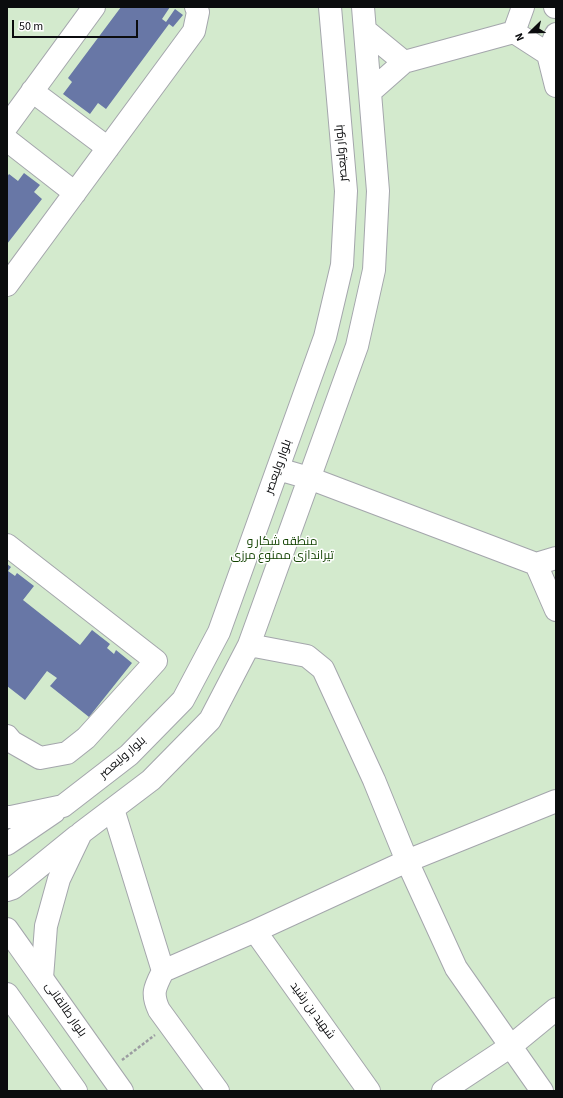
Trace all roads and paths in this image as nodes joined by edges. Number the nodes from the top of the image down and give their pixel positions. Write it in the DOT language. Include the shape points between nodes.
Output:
graph roads {
  1 [pos="94,7"];
  2 [pos="196,7"];
  3 [pos="330,7"];
  4 [pos="363,7"];
  5 [pos="523,7"];
  6 [pos="365,30"];
  7 [pos="514,32"];
  8 [pos="556,34"];
  9 [pos="548,54"];
  10 [pos="404,62"];
  11 [pos="556,86"];
  12 [pos="32,91"];
  13 [pos="370,92"];
  14 [pos="7,126"];
  15 [pos="7,140"];
  16 [pos="108,148"];
  17 [pos="74,193"];
  18 [pos="7,285"];
  19 [pos="278,469"];
  20 [pos="309,478"];
  21 [pos="7,545"];
  22 [pos="546,561"];
  23 [pos="556,610"];
  24 [pos="249,645"];
  25 [pos="7,736"];
  26 [pos="556,801"];
  27 [pos="63,806"];
  28 [pos="113,809"];
  29 [pos="7,817"];
  30 [pos="81,833"];
  31 [pos="7,844"];
  32 [pos="407,861"];
  33 [pos="7,890"];
  34 [pos="7,929"];
  35 [pos="255,931"];
  36 [pos="163,971"];
  37 [pos="42,978"];
  38 [pos="7,994"];
  39 [pos="556,1009"];
  40 [pos="170,1024"];
  41 [pos="511,1046"];
  42 [pos="108,1070"];
  43 [pos="76,1091"];
  44 [pos="122,1091"];
  45 [pos="218,1091"];
  46 [pos="369,1091"];
  47 [pos="443,1091"];
  48 [pos="542,1091"];
  1 -- 12 [label="street"];
  2 -- 16 [label="street" via="198,12 194,31"];
  3 -- 19 [label="street, بلوار ولیعصر" via="346,191 342,265 325,337"];
  4 -- 6 [label="street"];
  5 -- 7 [label="street"];
  6 -- 10 [label="street"];
  6 -- 13 [label="street"];
  7 -- 9 [label="street"];
  7 -- 10 [label="street"];
  8 -- 9 [label="street"];
  9 -- 11 [label="street"];
  10 -- 13 [label="street"];
  12 -- 14 [label="street"];
  12 -- 16 [label="street"];
  13 -- 20 [label="street" via="378,191 374,270 357,346"];
  15 -- 17 [label="street"];
  16 -- 17 [label="street"];
  17 -- 18 [label="street"];
  19 -- 20 [label="street"];
  19 -- 27 [label="street, بلوار ولیعصر" via="219,632 183,700 129,755"];
  20 -- 22 [label="street"];
  20 -- 24 [label="street"];
  21 -- 25 [label="street" via="156,661 86,738 67,753 40,758 12,742"];
  22 -- 23 [label="street"];
  24 -- 28 [label="street" via="210,720 151,780"];
  24 -- 32 [label="street" via="307,656 323,668 374,780"];
  26 -- 32 [label="street"];
  27 -- 29 [label="street, بلوار ولیعصر"];
  27 -- 31 [label="street"];
  28 -- 30 [label="street"];
  28 -- 36 [label="street"];
  30 -- 33 [label="street" via="13,888"];
  30 -- 37 [label="street" via="59,879 46,926"];
  32 -- 35 [label="street"];
  32 -- 41 [label="street" via="456,968"];
  34 -- 37 [label="street, بلوار طالقانی"];
  35 -- 36 [label="street"];
  35 -- 46 [label="street, شهید بن رشید"];
  36 -- 40 [label="street" via="154,989 155,1000"];
  37 -- 42 [label="street, بلوار طالقانی"];
  38 -- 43 [label="street"];
  39 -- 41 [label="street"];
  40 -- 42 [label="path"];
  40 -- 45 [label="street"];
  41 -- 47 [label="street"];
  41 -- 48 [label="street"];
  42 -- 44 [label="street, بلوار طالقانی"];
}
